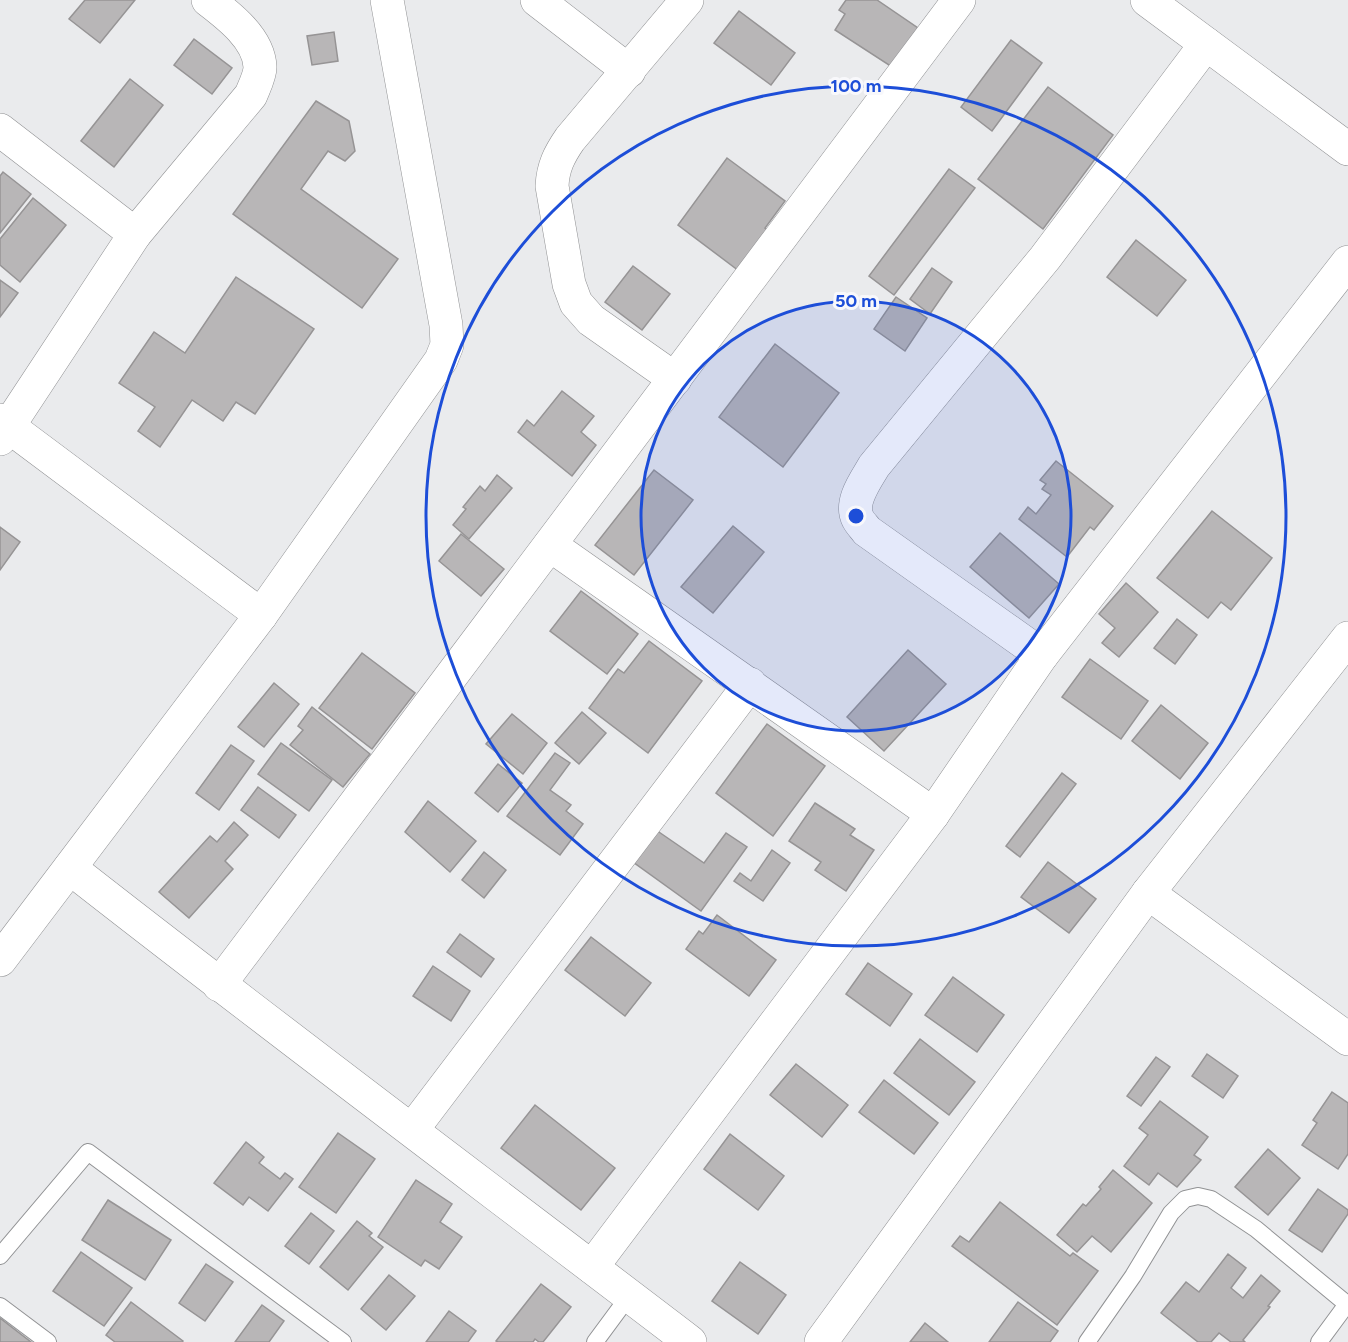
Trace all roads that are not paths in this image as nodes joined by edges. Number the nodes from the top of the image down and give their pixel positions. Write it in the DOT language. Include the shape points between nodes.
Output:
graph roads {
  1 [pos="208,0"];
  2 [pos="387,0"];
  3 [pos="537,0"];
  4 [pos="687,0"];
  5 [pos="960,0"];
  6 [pos="1147,0"];
  7 [pos="1206,44"];
  8 [pos="629,71"];
  9 [pos="0,130"];
  10 [pos="1348,149"];
  11 [pos="135,234"];
  12 [pos="1348,262"];
  13 [pos="675,379"];
  14 [pos="3,429"];
  15 [pos="550,545"];
  16 [pos="261,615"];
  17 [pos="1348,638"];
  18 [pos="1042,655"];
  19 [pos="750,684"];
  20 [pos="933,814"];
  21 [pos="70,868"];
  22 [pos="1148,893"];
  23 [pos="0,960"];
  24 [pos="219,985"];
  25 [pos="1348,1039"];
  26 [pos="412,1130"];
  27 [pos="0,1256"];
  28 [pos="592,1267"];
  29 [pos="630,1296"];
  30 [pos="1347,1304"];
  31 [pos="0,1306"];
  32 [pos="48,1342"];
  33 [pos="343,1342"];
  34 [pos="595,1342"];
  35 [pos="690,1342"];
  36 [pos="821,1342"];
  37 [pos="1087,1342"];
  38 [pos="1319,1342"];
  1 -- 11 [label="street" via="226,13 255,46 260,69 251,95"];
  2 -- 16 [label="street" via="447,345 441,360"];
  3 -- 8 [label="street"];
  4 -- 8 [label="street"];
  5 -- 13 [label="street"];
  6 -- 7 [label="street"];
  7 -- 10 [label="street"];
  7 -- 18 [label="street" via="1045,258 874,466 855,509 867,531"];
  8 -- 13 [label="street" via="558,156 552,186 569,284 576,303 591,320"];
  9 -- 11 [label="street"];
  11 -- 14 [label="street"];
  12 -- 18 [label="street"];
  13 -- 15 [label="street"];
  14 -- 16 [label="street"];
  15 -- 19 [label="street"];
  15 -- 24 [label="street"];
  16 -- 21 [label="street"];
  17 -- 22 [label="street"];
  18 -- 20 [label="street"];
  19 -- 20 [label="street"];
  19 -- 26 [label="street"];
  20 -- 28 [label="street"];
  21 -- 23 [label="street"];
  21 -- 24 [label="street"];
  22 -- 25 [label="street"];
  22 -- 36 [label="street"];
  24 -- 26 [label="street"];
  26 -- 28 [label="street"];
  27 -- 33 [label="lane" via="88,1152"];
  28 -- 29 [label="street"];
  29 -- 34 [label="lane"];
  29 -- 35 [label="street"];
  30 -- 37 [label="lane" via="1256,1229 1211,1199 1198,1196 1185,1199 1171,1213"];
  30 -- 38 [label="lane"];
  31 -- 32 [label="lane"];
}
